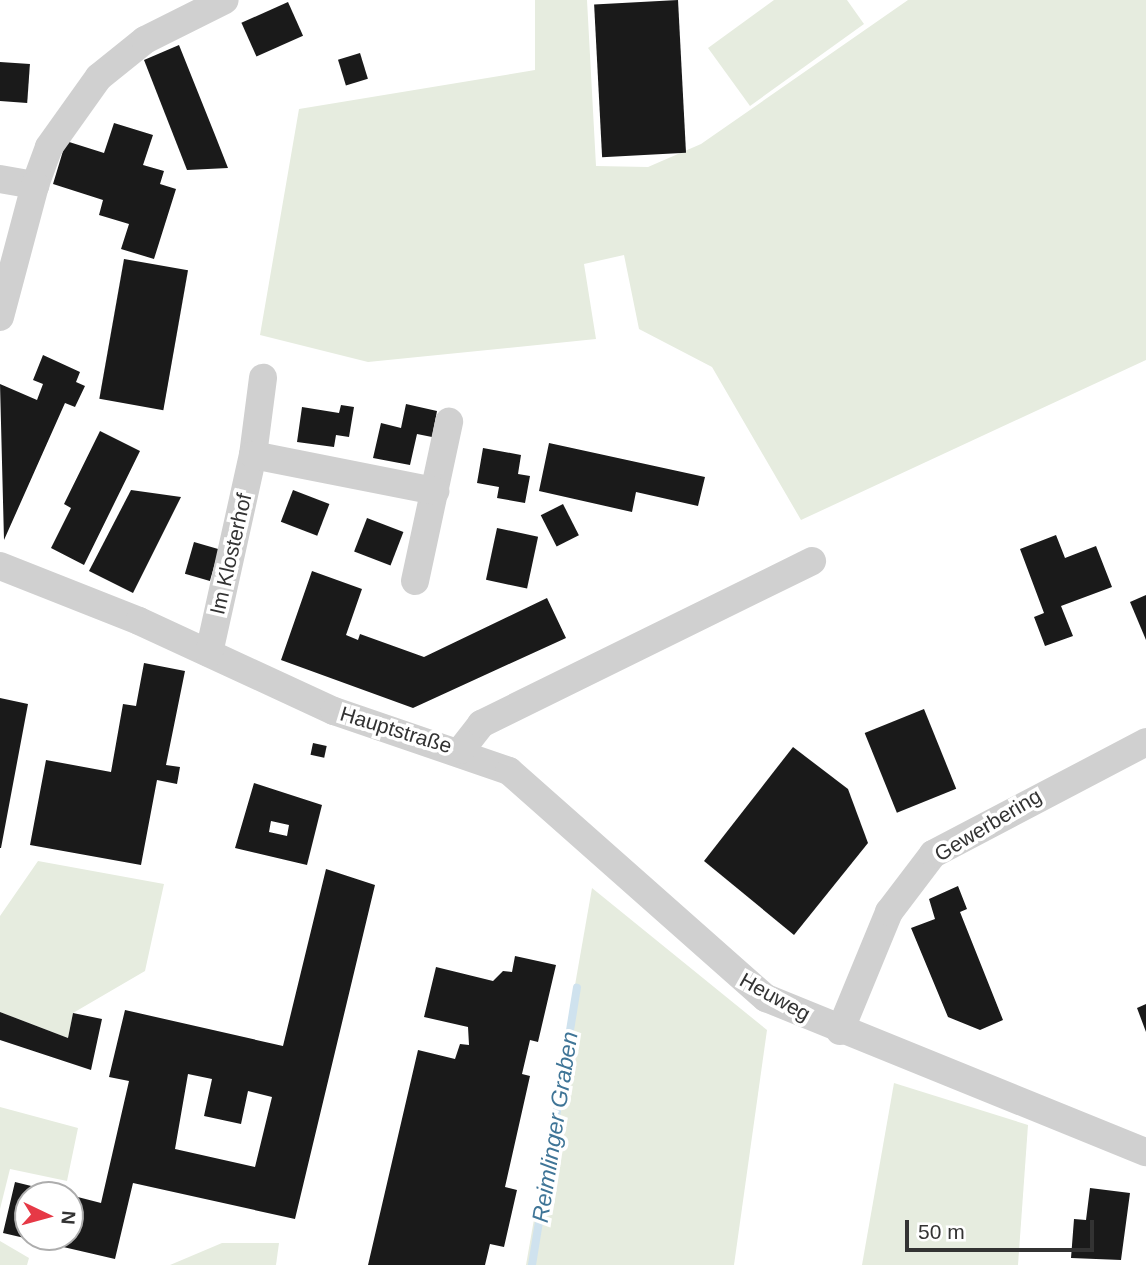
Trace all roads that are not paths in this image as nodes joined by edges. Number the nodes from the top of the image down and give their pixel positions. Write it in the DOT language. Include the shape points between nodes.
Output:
graph roads {
  1 [pos="225,0"];
  2 [pos="0,178"];
  3 [pos="35,185"];
  4 [pos="0,317"];
  5 [pos="263,378"];
  6 [pos="449,422"];
  7 [pos="253,455"];
  8 [pos="435,491"];
  9 [pos="812,561"];
  10 [pos="0,566"];
  11 [pos="415,581"];
  12 [pos="209,653"];
  13 [pos="1146,742"];
  14 [pos="461,750"];
  15 [pos="840,1031"];
  16 [pos="1146,1153"];
  1 -- 3 [label="street" via="145,40 99,76 49,147"];
  2 -- 3 [label="street"];
  3 -- 4 [label="street"];
  5 -- 7 [label="street, Im Klosterhof"];
  6 -- 8 [label="street"];
  7 -- 8 [label="street"];
  7 -- 12 [label="street, Im Klosterhof"];
  8 -- 11 [label="street"];
  9 -- 14 [label="street, Hauptstraße" via="481,724"];
  10 -- 12 [label="street, Hauptstraße"];
  12 -- 14 [label="street, Hauptstraße" via="334,711"];
  13 -- 15 [label="street, Gewerbering" via="933,854 888,912"];
  14 -- 15 [label="street, Heuweg" via="530,786 743,984"];
  15 -- 16 [label="street, Heuweg"];
}
